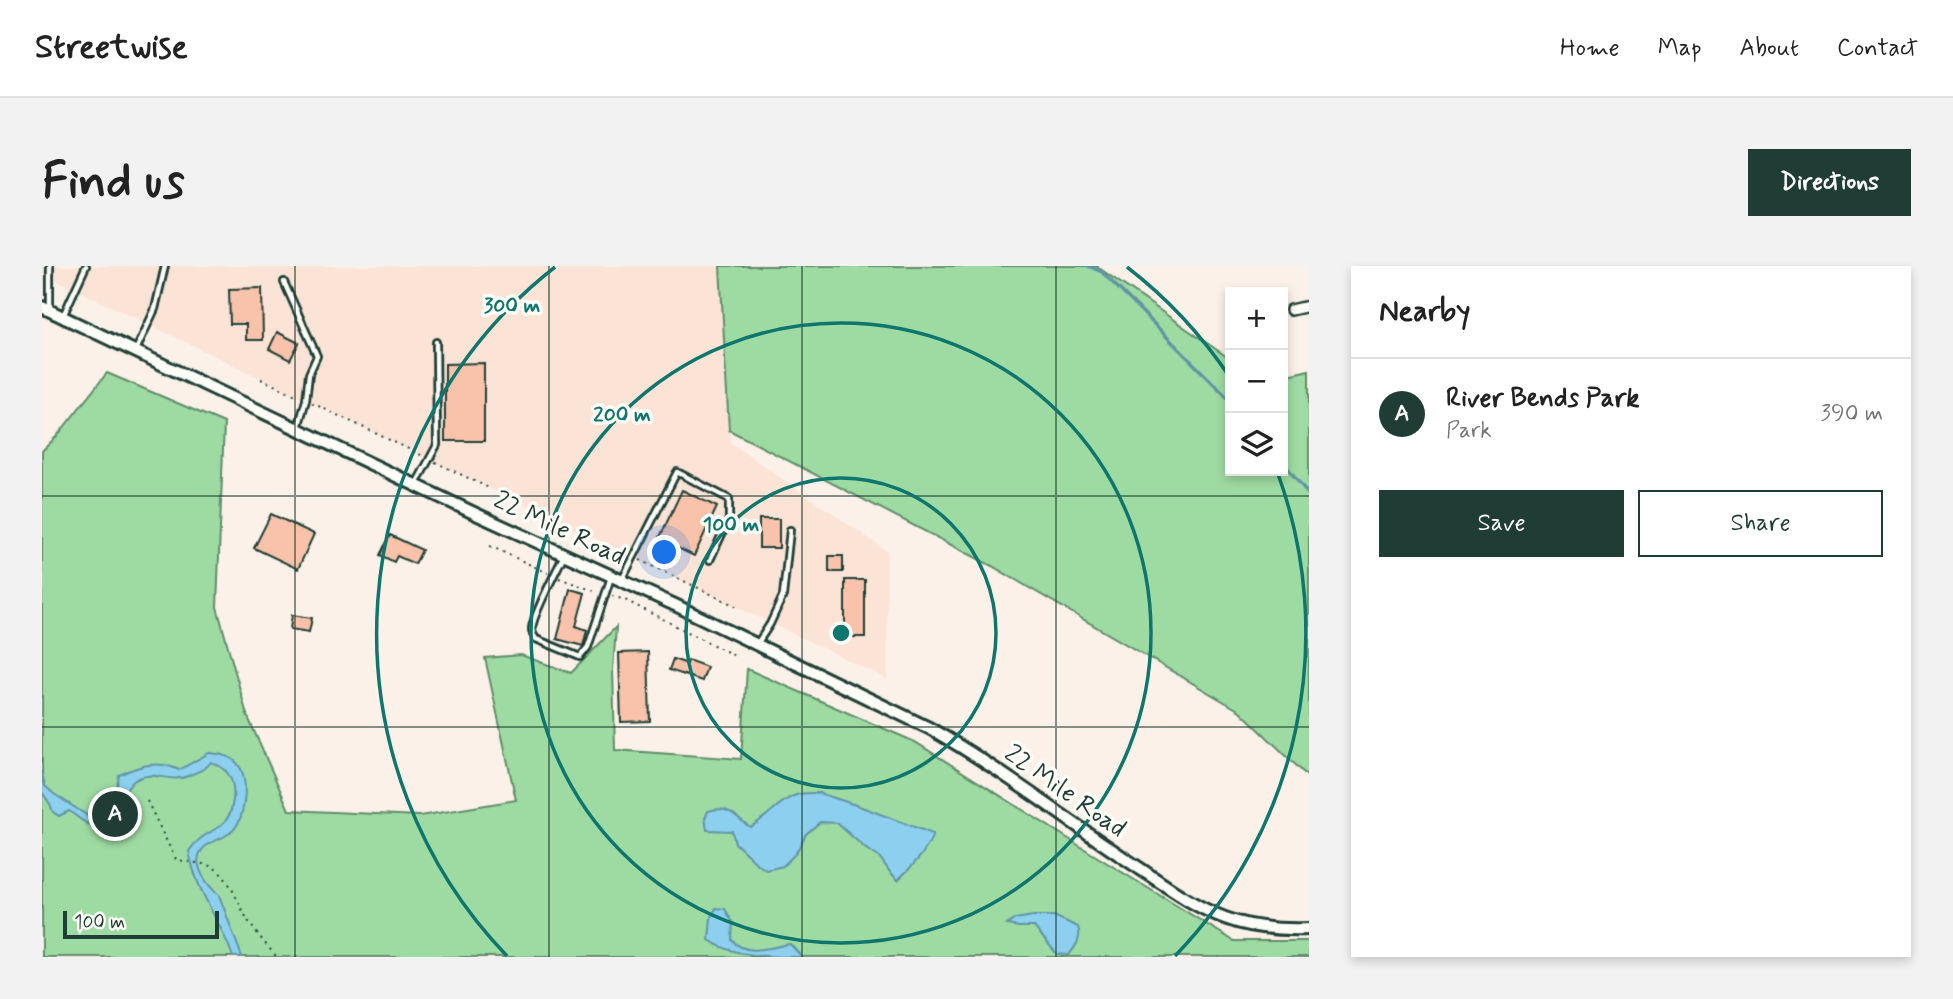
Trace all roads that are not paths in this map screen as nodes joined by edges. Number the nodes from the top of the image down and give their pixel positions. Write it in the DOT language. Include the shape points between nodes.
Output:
graph roads {
  1 [pos="50,266"];
  2 [pos="86,266"];
  3 [pos="166,266"];
  4 [pos="284,282"];
  5 [pos="1309,306"];
  6 [pos="46,309"];
  7 [pos="1291,310"];
  8 [pos="62,316"];
  9 [pos="436,342"];
  10 [pos="136,351"];
  11 [pos="298,428"];
  12 [pos="416,485"];
  13 [pos="790,530"];
  14 [pos="565,555"];
  15 [pos="710,560"];
  16 [pos="616,578"];
  17 [pos="757,645"];
  18 [pos="1309,929"];
  1 -- 6 [label="lane"];
  2 -- 8 [label="lane"];
  3 -- 10 [label="lane" via="155,309"];
  4 -- 11 [label="lane" via="317,356"];
  5 -- 7 [label="street"];
  6 -- 8 [label="street, 22 Mile Road"];
  8 -- 10 [label="street, 22 Mile Road"];
  9 -- 12 [label="lane" via="437,445"];
  10 -- 11 [label="street, 22 Mile Road"];
  11 -- 12 [label="street, 22 Mile Road"];
  12 -- 14 [label="street, 22 Mile Road"];
  13 -- 17 [label="lane" via="783,596"];
  14 -- 16 [label="street, 22 Mile Road"];
  14 -- 16 [label="lane" via="531,628 536,639 580,657"];
  15 -- 16 [label="lane" via="729,519 729,499 677,472 634,557"];
  16 -- 17 [label="street, 22 Mile Road"];
  17 -- 18 [label="street, 22 Mile Road" via="965,749 1205,909 1255,926"];
}
